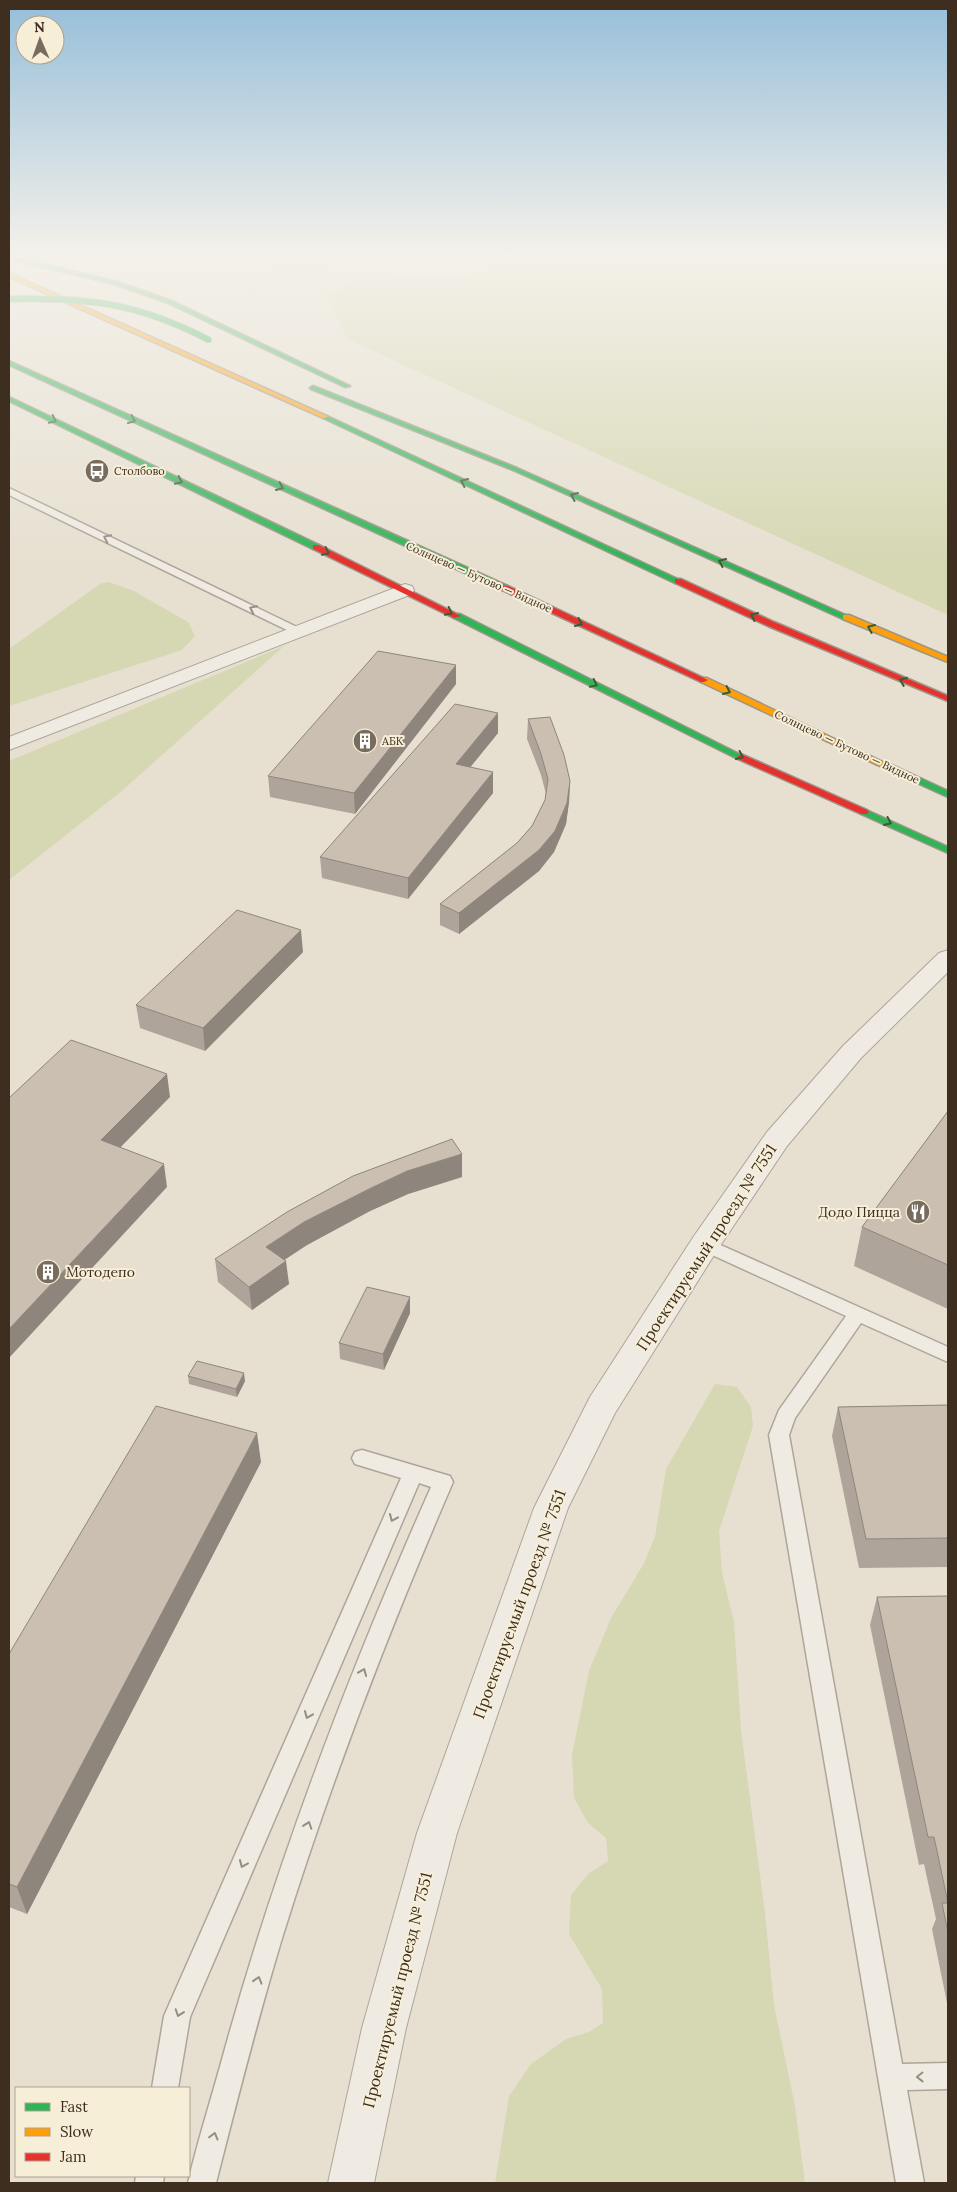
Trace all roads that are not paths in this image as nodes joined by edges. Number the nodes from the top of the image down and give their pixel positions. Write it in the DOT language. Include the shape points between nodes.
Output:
graph roads {
  1 [pos="199,358"];
  2 [pos="288,358"];
  3 [pos="9,363"];
  4 [pos="358,392"];
  5 [pos="9,399"];
  6 [pos="376,400"];
  7 [pos="400,435"];
  8 [pos="443,459"];
  9 [pos="515,470"];
  10 [pos="9,491"];
  11 [pos="624,557"];
  12 [pos="405,590"];
  13 [pos="297,630"];
  14 [pos="948,660"];
  15 [pos="948,699"];
  16 [pos="9,744"];
  17 [pos="948,794"];
  18 [pos="948,850"];
  19 [pos="948,958"];
  20 [pos="705,1244"];
  21 [pos="858,1314"];
  22 [pos="948,1355"];
  23 [pos="362,1458"];
  24 [pos="412,1473"];
  25 [pos="948,2076"];
  26 [pos="892,2077"];
  27 [pos="165,2087"];
  28 [pos="202,2183"];
  29 [pos="351,2183"];
  30 [pos="910,2183"];
  11 -- 1 [label="main road, one-way"];
  2 -- 4 [label="main road"];
  3 -- 17 [label="main road, Солнцево — Бутово — Видное, one-way"];
  5 -- 12 [label="main road, one-way"];
  6 -- 9 [label="main road"];
  7 -- 9 [label="main road" via="309,386"];
  8 -- 11 [label="main road"];
  14 -- 9 [label="main road, one-way"];
  13 -- 10 [label="lane, one-way"];
  15 -- 11 [label="main road, one-way" via="852,660"];
  12 -- 13 [label="street"];
  12 -- 18 [label="main road, one-way" via="737,755"];
  13 -- 16 [label="street"];
  19 -- 20 [label="street, Проектируемый проезд № 7551" via="901,1001 839,1066 777,1139"];
  20 -- 21 [label="lane"];
  20 -- 29 [label="street, Проектируемый проезд № 7551" via="602,1406 551,1508 437,1833 384,2028"];
  21 -- 22 [label="lane"];
  21 -- 26 [label="lane" via="786,1415 779,1435"];
  23 -- 24 [label="lane"];
  24 -- 27 [label="lane, one-way" via="177,2016"];
  28 -- 24 [label="lane, one-way" via="282,1902 350,1704 443,1482"];
  25 -- 26 [label="lane, one-way"];
  26 -- 30 [label="lane"];
}
